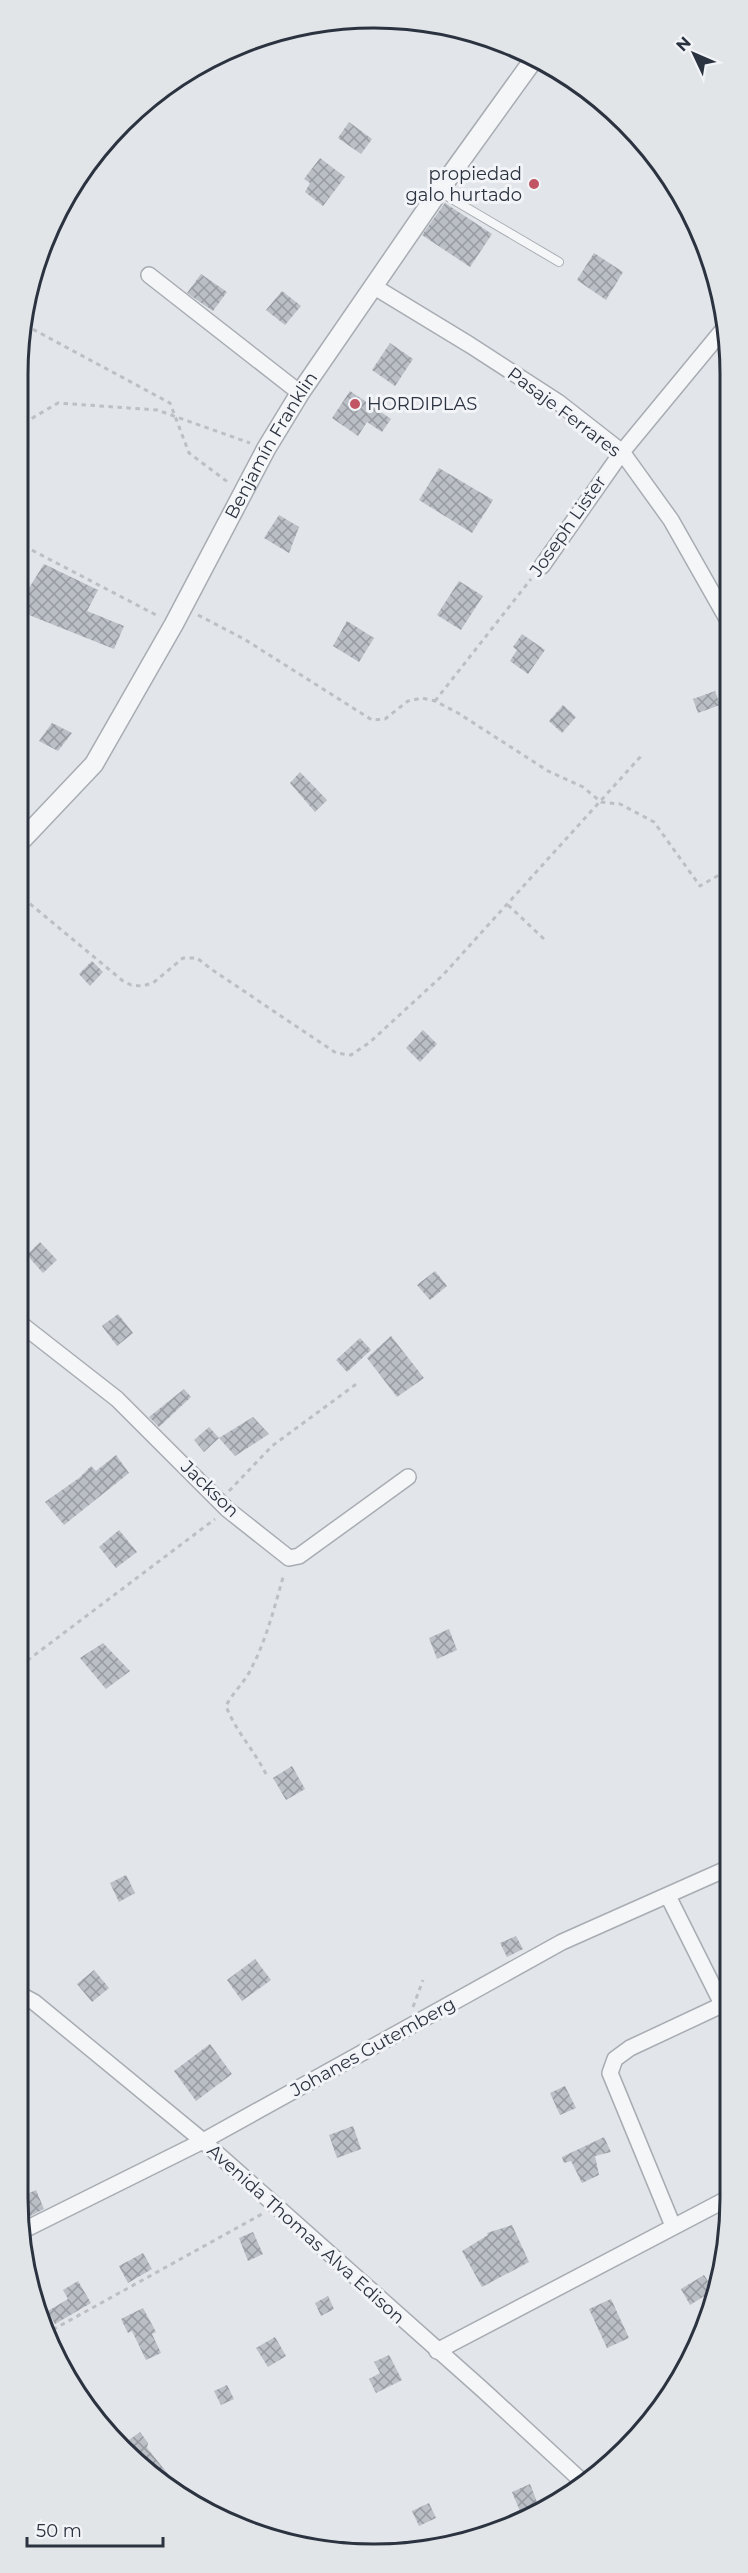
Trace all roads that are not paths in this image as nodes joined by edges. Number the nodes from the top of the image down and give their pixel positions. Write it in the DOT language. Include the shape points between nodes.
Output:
graph roads {
  1 [pos="529,65"];
  2 [pos="439,191"];
  3 [pos="559,262"];
  4 [pos="149,275"];
  5 [pos="373,286"];
  6 [pos="718,336"];
  7 [pos="300,393"];
  8 [pos="622,452"];
  9 [pos="542,566"];
  10 [pos="720,606"];
  11 [pos="28,834"];
  12 [pos="28,1329"];
  13 [pos="408,1477"];
  14 [pos="720,1872"];
  15 [pos="668,1896"];
  16 [pos="28,1999"];
  17 [pos="720,2000"];
  18 [pos="720,2007"];
  19 [pos="203,2141"];
  20 [pos="720,2203"];
  21 [pos="673,2226"];
  22 [pos="29,2227"];
  23 [pos="436,2351"];
  24 [pos="578,2477"];
  1 -- 2 [label="street, Benjamín Franklin"];
  2 -- 3 [label="lane"];
  2 -- 5 [label="street, Benjamín Franklin"];
  4 -- 7 [label="street"];
  5 -- 7 [label="street, Benjamín Franklin"];
  5 -- 8 [label="street, Pasaje Ferrares" via="538,390"];
  6 -- 8 [label="street, Joseph Lister"];
  7 -- 11 [label="street, Benjamín Franklin" via="266,448 184,607 94,764"];
  8 -- 9 [label="street, Joseph Lister"];
  8 -- 10 [label="street, Pasaje Ferrares" via="671,520"];
  12 -- 13 [label="street, Jackson" via="117,1399 223,1505 289,1558 299,1556"];
  14 -- 15 [label="street, Johanes Gutemberg"];
  15 -- 17 [label="street"];
  15 -- 19 [label="street, Johanes Gutemberg" via="562,1942"];
  16 -- 19 [label="street, Avenida Thomas Alva Edison"];
  18 -- 21 [label="street" via="630,2048 615,2060 610,2073"];
  19 -- 22 [label="street, Johanes Gutemberg"];
  19 -- 23 [label="street, Avenida Thomas Alva Edison"];
  20 -- 21 [label="street"];
  21 -- 23 [label="street"];
  23 -- 24 [label="street, Avenida Thomas Alva Edison"];
}
